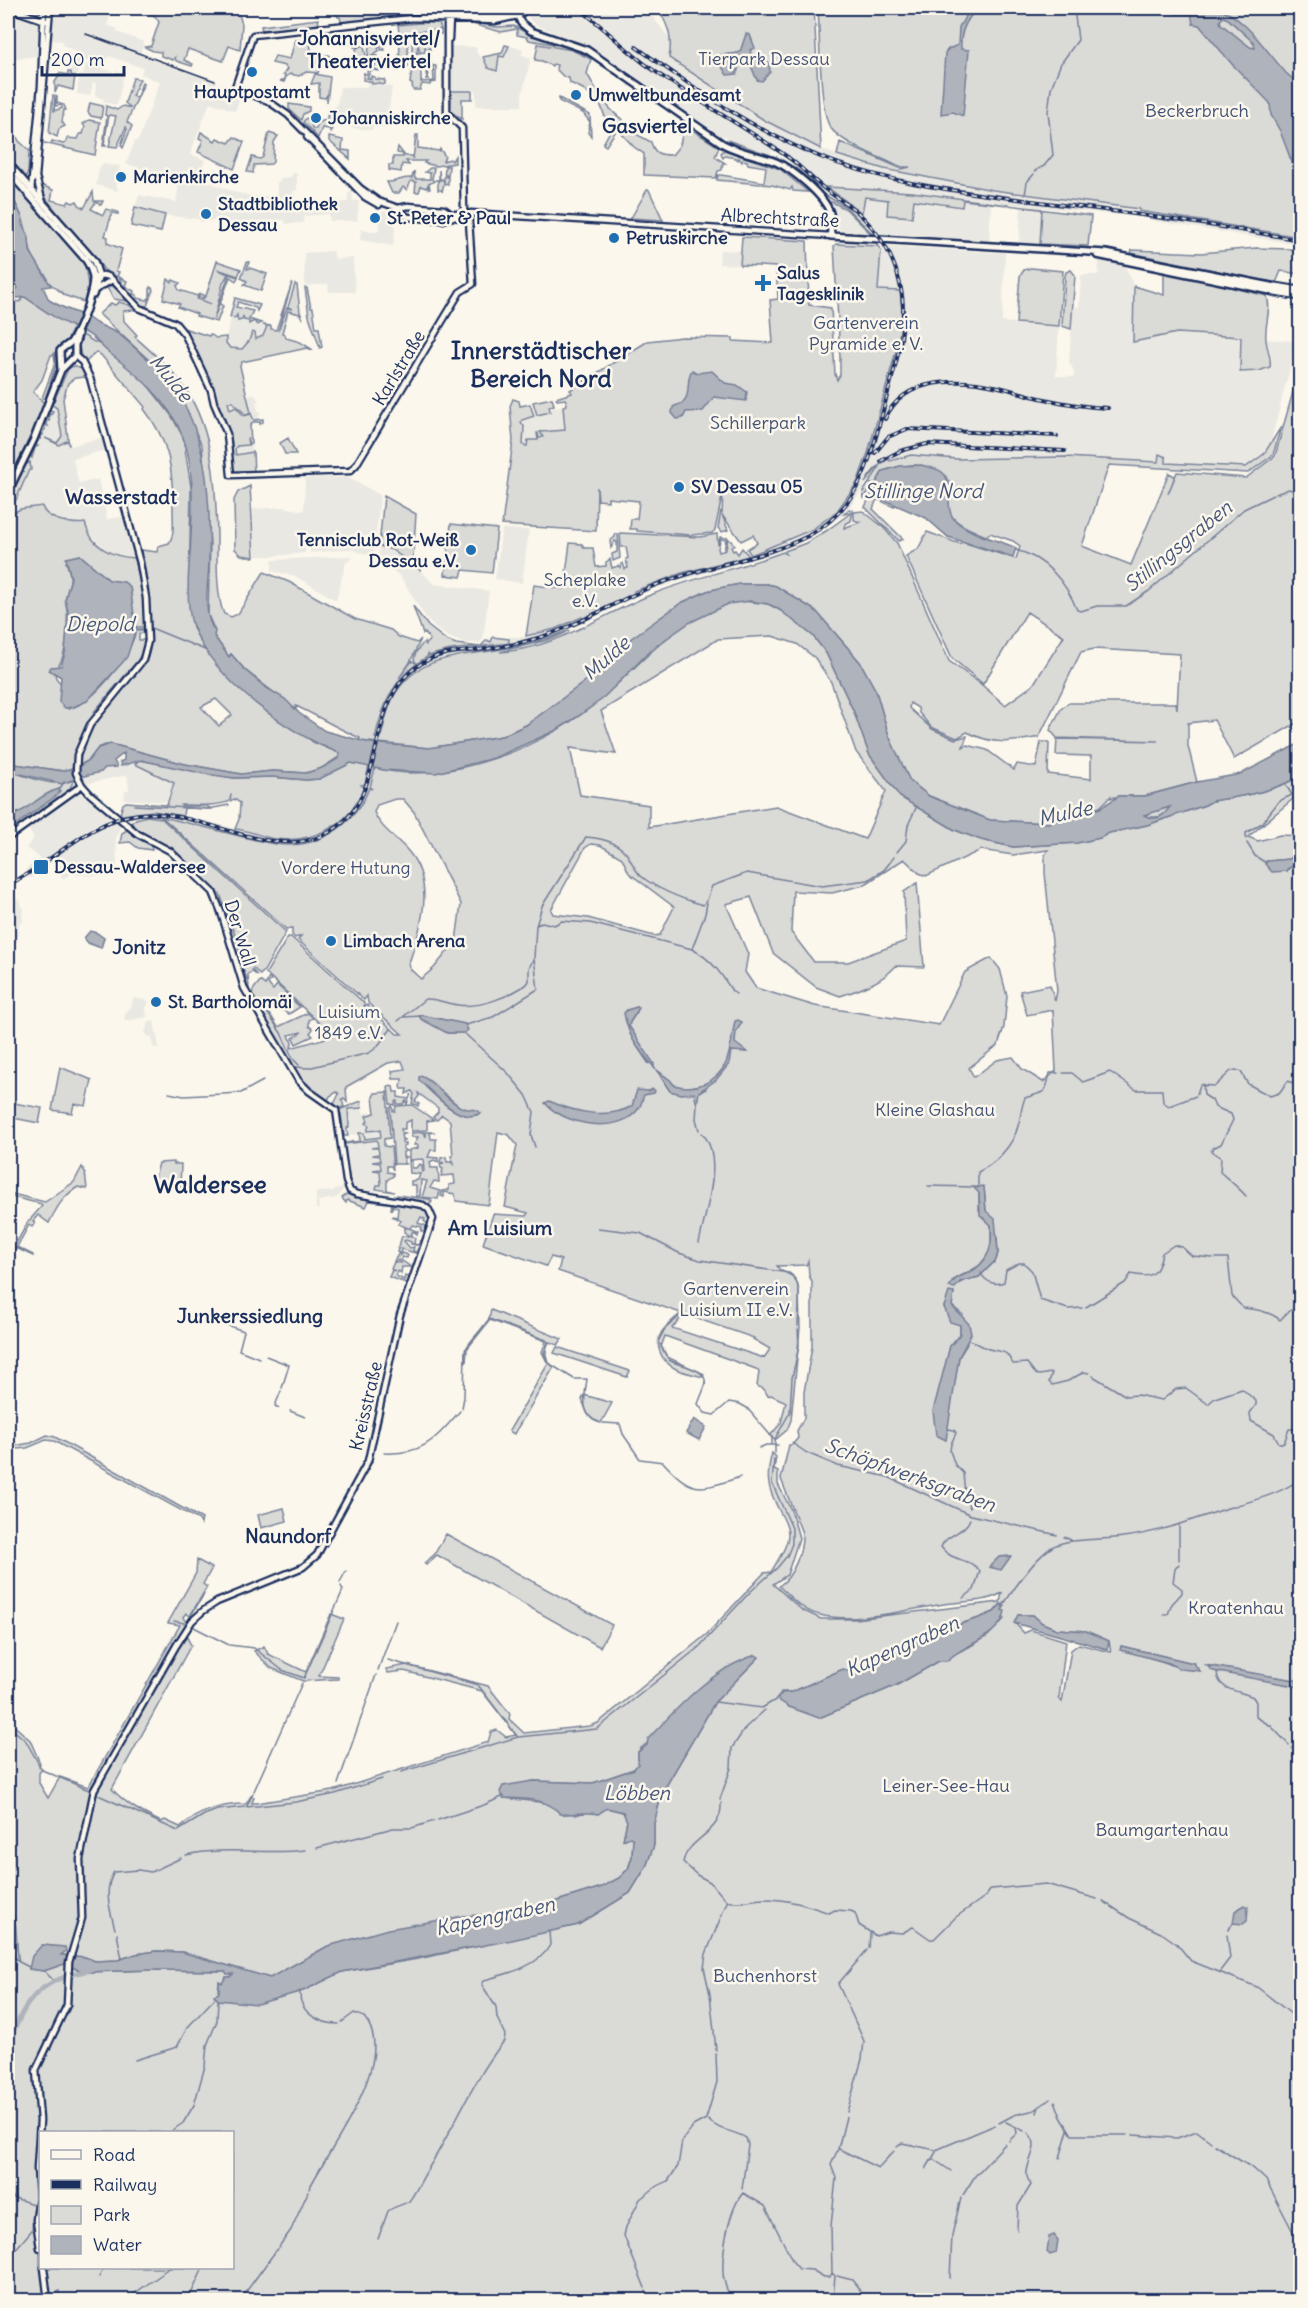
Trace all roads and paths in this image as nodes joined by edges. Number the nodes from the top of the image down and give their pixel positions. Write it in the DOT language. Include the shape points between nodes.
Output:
graph roads {
  1 [pos="8,8"];
  2 [pos="31,8"];
  3 [pos="50,8"];
  4 [pos="522,8"];
  5 [pos="528,8"];
  6 [pos="44,11"];
  7 [pos="515,14"];
  8 [pos="448,17"];
  9 [pos="46,21"];
  10 [pos="8,163"];
  11 [pos="8,171"];
  12 [pos="32,176"];
  13 [pos="20,179"];
  14 [pos="36,183"];
  15 [pos="20,187"];
  16 [pos="30,190"];
  17 [pos="32,199"];
  18 [pos="43,205"];
  19 [pos="402,209"];
  20 [pos="448,212"];
  21 [pos="466,215"];
  22 [pos="448,218"];
  23 [pos="831,236"];
  24 [pos="1079,251"];
  25 [pos="96,277"];
  26 [pos="112,280"];
  27 [pos="1276,289"];
  28 [pos="95,290"];
  29 [pos="1300,291"];
  30 [pos="1300,296"];
  31 [pos="89,302"];
  32 [pos="77,332"];
  33 [pos="65,346"];
  34 [pos="76,353"];
  35 [pos="61,358"];
  36 [pos="70,361"];
  37 [pos="83,365"];
  38 [pos="61,370"];
  39 [pos="8,492"];
  40 [pos="80,783"];
  41 [pos="8,838"];
  42 [pos="349,1189"];
  43 [pos="39,2131"];
  44 [pos="39,2136"];
  45 [pos="39,2241"];
  46 [pos="44,2269"];
  47 [pos="48,2301"];
  1 -- 9 [label="main road"];
  2 -- 6 [label="main road"];
  3 -- 6 [label="main road"];
  4 -- 7 [label="main road"];
  5 -- 7 [label="main road"];
  6 -- 9 [label="main road"];
  7 -- 8 [label="main road" via="499,21"];
  7 -- 23 [label="main road" via="534,33 590,52 723,144 788,169 826,205"];
  8 -- 19 [label="main road" via="254,35 236,90 285,112 373,200"];
  8 -- 21 [label="main road" via="447,113 462,128"];
  9 -- 12 [label="main road"];
  9 -- 14 [label="main road"];
  10 -- 13 [label="main road"];
  11 -- 15 [label="main road"];
  12 -- 13 [label="main road"];
  12 -- 16 [label="main road"];
  13 -- 16 [label="main road"];
  14 -- 16 [label="main road"];
  14 -- 18 [label="main road"];
  15 -- 16 [label="main road"];
  15 -- 17 [label="main road"];
  16 -- 17 [label="main road"];
  16 -- 18 [label="main road"];
  17 -- 25 [label="main road" via="86,260"];
  18 -- 25 [label="main road" via="92,259 97,267"];
  19 -- 20 [label="main road"];
  19 -- 22 [label="main road" via="408,217"];
  20 -- 21 [label="main road"];
  20 -- 22 [label="main road"];
  21 -- 22 [label="main road"];
  21 -- 23 [label="main road, Albrechtstraße"];
  21 -- 26 [label="main road, Karlstraße" via="473,283 460,292 350,471 231,476 228,434 185,335 175,323 137,307"];
  23 -- 24 [label="main road, Albrechtstraße"];
  24 -- 27 [label="main road, Albrechtstraße"];
  24 -- 27 [label="main road, Albrechtstraße" via="1119,254"];
  25 -- 26 [label="main road" via="105,275"];
  25 -- 28 [label="main road"];
  25 -- 31 [label="main road"];
  26 -- 28 [label="main road"];
  27 -- 29 [label="highway"];
  27 -- 30 [label="highway"];
  28 -- 31 [label="main road"];
  31 -- 32 [label="main road"];
  32 -- 33 [label="main road"];
  32 -- 34 [label="main road"];
  33 -- 34 [label="main road"];
  33 -- 35 [label="main road" via="60,351"];
  34 -- 36 [label="main road"];
  34 -- 37 [label="main road"];
  35 -- 36 [label="main road"];
  35 -- 38 [label="main road"];
  36 -- 37 [label="main road"];
  36 -- 38 [label="main road"];
  37 -- 40 [label="main road" via="90,378 138,556 148,641 140,664 90,725 75,766"];
  38 -- 39 [label="main road"];
  40 -- 41 [label="main road"];
  40 -- 42 [label="main road, Der Wall" via="135,832 170,851 213,892 244,988 295,1076 337,1112"];
  42 -- 43 [label="main road, Kreisstraße" via="356,1194 423,1205 433,1217 400,1315 368,1461 310,1562 217,1602 186,1630 94,1790 80,1859 82,1907 80,1927 70,1954 66,2010 37,2064 35,2076"];
  44 -- 45 [label="main road, Kreisstraße"];
  46 -- 47 [label="main road"];
}
